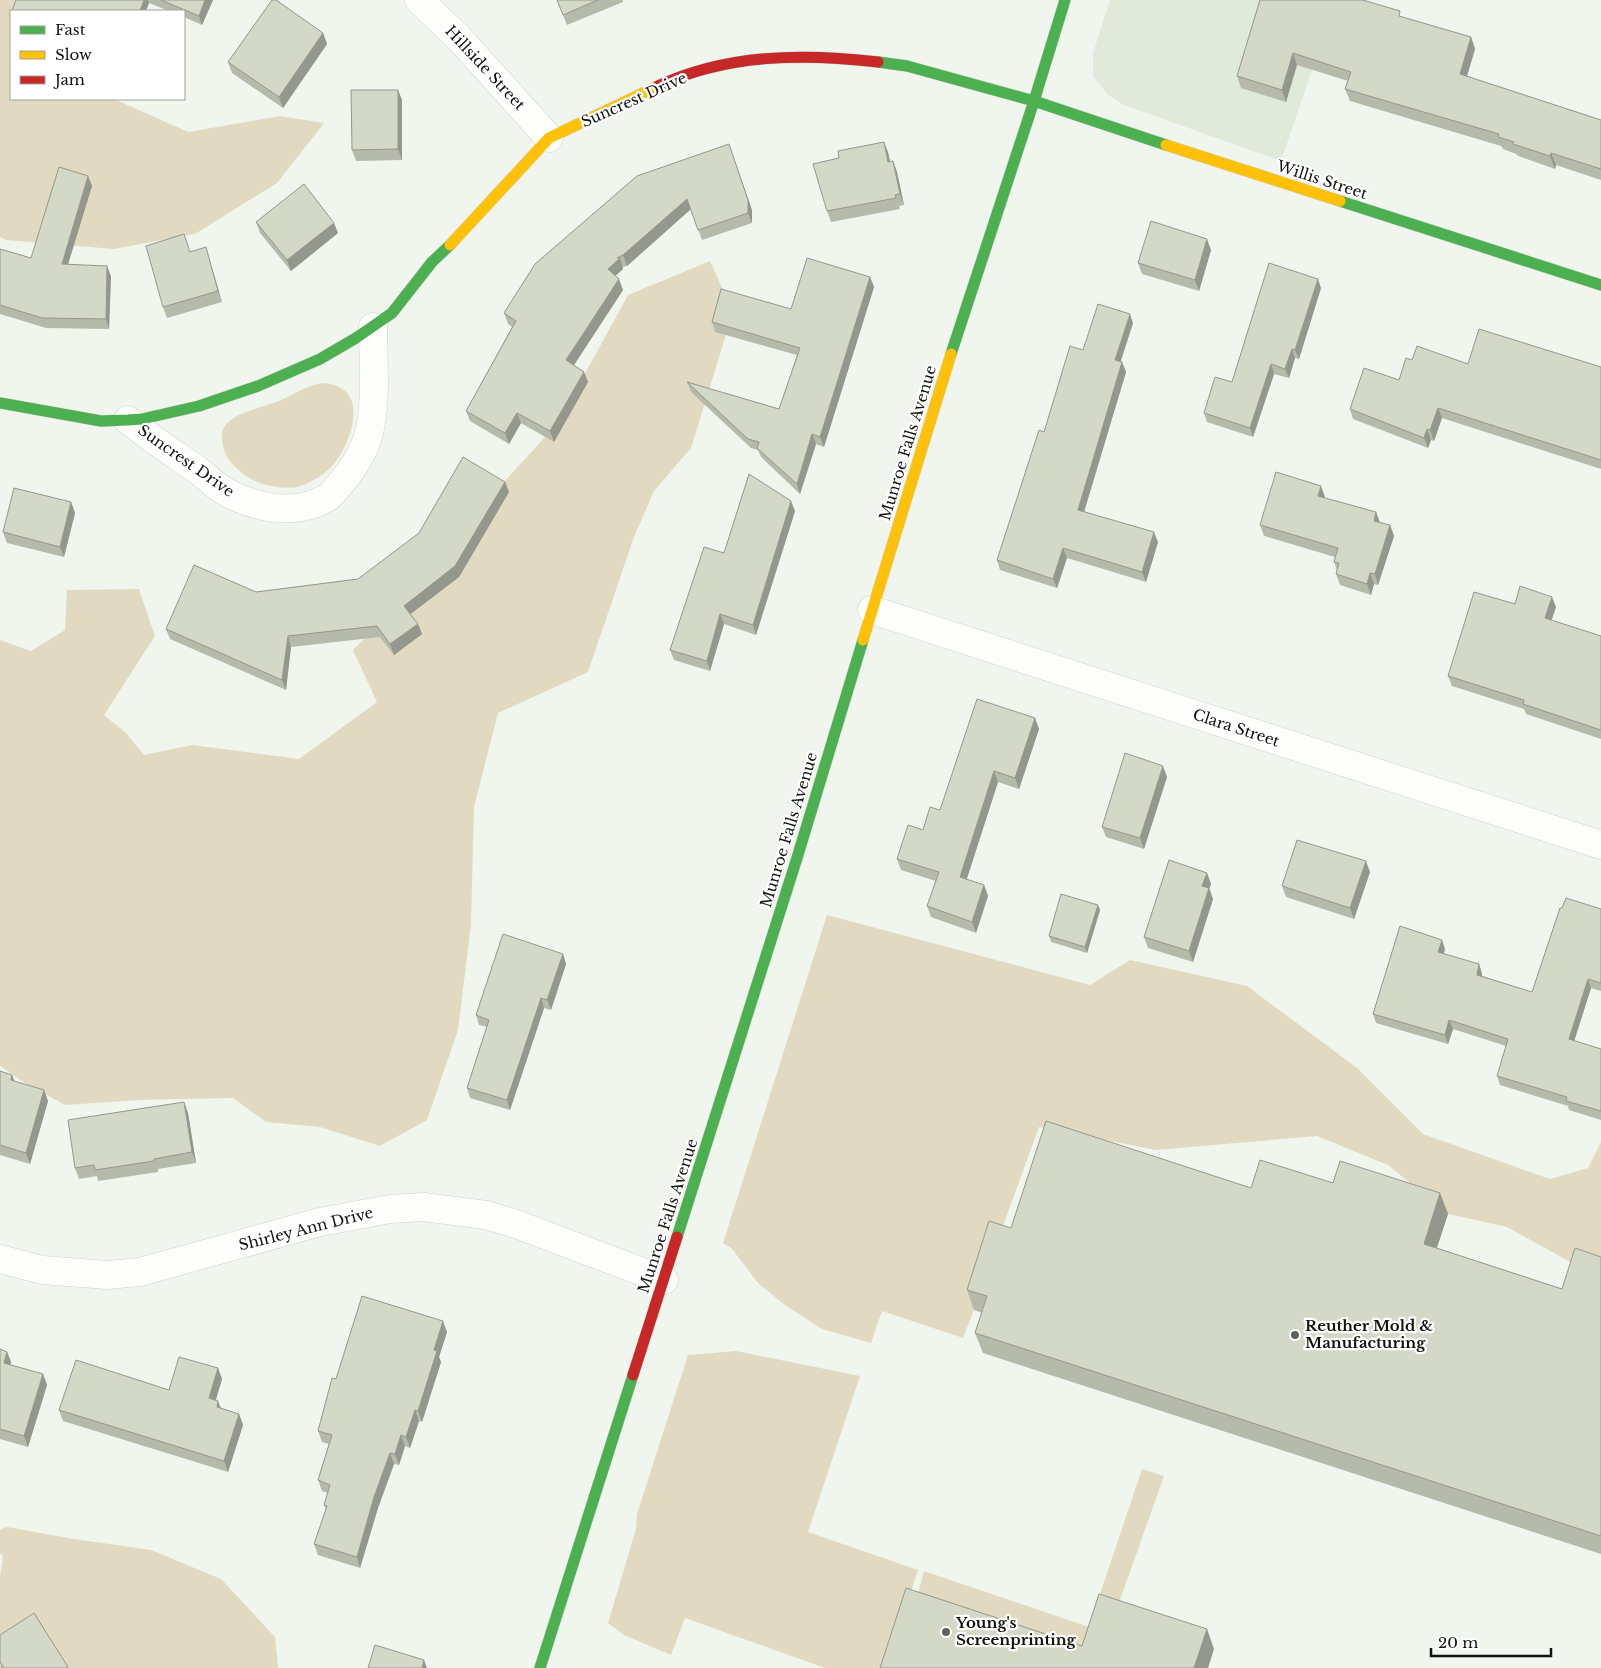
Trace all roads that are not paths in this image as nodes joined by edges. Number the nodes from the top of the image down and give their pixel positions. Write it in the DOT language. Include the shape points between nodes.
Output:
graph roads {
  1 [pos="419,0"];
  2 [pos="1065,0"];
  3 [pos="1034,101"];
  4 [pos="549,138"];
  5 [pos="1601,285"];
  6 [pos="373,327"];
  7 [pos="0,403"];
  8 [pos="128,420"];
  9 [pos="872,610"];
  10 [pos="1601,845"];
  11 [pos="0,1259"];
  12 [pos="664,1280"];
  13 [pos="540,1668"];
  1 -- 4 [label="street, Hillside Street" via="459,38"];
  2 -- 3 [label="street, Munroe Falls Avenue"];
  3 -- 4 [label="street, Suncrest Drive" via="907,66 845,58 779,57 737,62 674,79"];
  3 -- 5 [label="street, Willis Street"];
  3 -- 9 [label="street, Munroe Falls Avenue" via="935,402"];
  4 -- 6 [label="street, Suncrest Drive" via="432,262 392,313"];
  6 -- 8 [label="street, Suncrest Drive" via="320,359 258,386 199,406"];
  6 -- 8 [label="street, Suncrest Drive" via="372,412 368,434 348,475 330,496 310,506 283,509 253,504 228,494"];
  7 -- 8 [label="street, Suncrest Drive" via="101,421"];
  9 -- 10 [label="street, Clara Street"];
  9 -- 12 [label="street, Munroe Falls Avenue"];
  11 -- 12 [label="street, Shirley Ann Drive" via="42,1270 106,1275 140,1272 320,1222 390,1209 423,1207 486,1215 516,1224"];
  12 -- 13 [label="street, Munroe Falls Avenue"];
}
